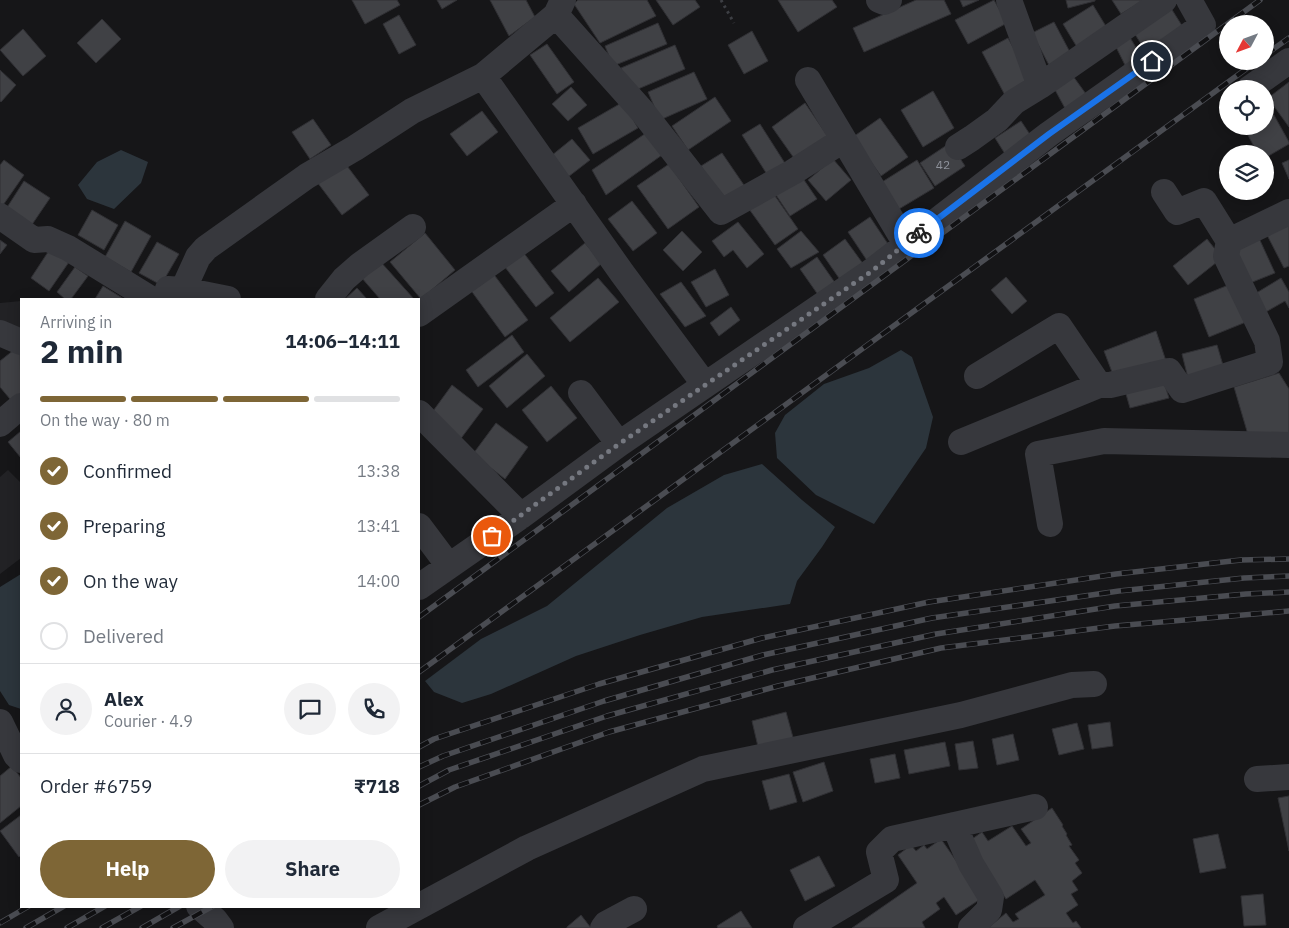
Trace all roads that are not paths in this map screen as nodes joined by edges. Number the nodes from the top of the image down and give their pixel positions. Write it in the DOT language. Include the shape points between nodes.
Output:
graph roads {
  1 [pos="879,0"];
  2 [pos="889,0"];
  3 [pos="1009,0"];
  4 [pos="1164,0"];
  5 [pos="1189,0"];
  6 [pos="559,7"];
  7 [pos="1289,61"];
  8 [pos="483,76"];
  9 [pos="808,80"];
  10 [pos="1262,80"];
  11 [pos="1040,86"];
  12 [pos="843,140"];
  13 [pos="958,147"];
  14 [pos="1164,192"];
  15 [pos="574,204"];
  16 [pos="1289,212"];
  17 [pos="0,216"];
  18 [pos="413,227"];
  19 [pos="1229,241"];
  20 [pos="906,244"];
  21 [pos="183,290"];
  22 [pos="149,298"];
  23 [pos="156,298"];
  24 [pos="223,298"];
  25 [pos="329,298"];
  26 [pos="420,313"];
  27 [pos="0,333"];
  28 [pos="20,342"];
  29 [pos="977,376"];
  30 [pos="705,385"];
  31 [pos="1099,385"];
  32 [pos="581,393"];
  33 [pos="20,407"];
  34 [pos="420,415"];
  35 [pos="0,424"];
  36 [pos="961,442"];
  37 [pos="619,444"];
  38 [pos="1289,445"];
  39 [pos="521,516"];
  40 [pos="1050,524"];
  41 [pos="420,527"];
  42 [pos="449,566"];
  43 [pos="420,586"];
  44 [pos="1094,684"];
  45 [pos="0,722"];
  46 [pos="15,758"];
  47 [pos="1289,777"];
  48 [pos="1257,779"];
  49 [pos="1036,807"];
  50 [pos="954,825"];
  51 [pos="420,906"];
  52 [pos="201,908"];
  53 [pos="416,908"];
  54 [pos="634,909"];
  55 [pos="221,928"];
  56 [pos="379,928"];
  57 [pos="603,928"];
  58 [pos="806,928"];
  59 [pos="971,928"];
  1 -- 2 [label="street"];
  3 -- 11 [label="street"];
  4 -- 11 [label="street"];
  5 -- 20 [label="street" via="1203,25 1049,134"];
  6 -- 8 [label="street"];
  6 -- 12 [label="street" via="721,212"];
  7 -- 10 [label="street"];
  8 -- 15 [label="street"];
  8 -- 21 [label="street" via="412,110 307,176 214,242 198,257"];
  9 -- 12 [label="street"];
  11 -- 13 [label="street" via="1014,102 996,120"];
  12 -- 20 [label="street"];
  14 -- 19 [label="street" via="1177,212 1204,201"];
  15 -- 26 [label="street"];
  15 -- 30 [label="street"];
  16 -- 19 [label="street"];
  17 -- 22 [label="street" via="34,240 48,239 68,248"];
  18 -- 25 [label="street" via="360,265"];
  19 -- 31 [label="street" via="1226,256 1267,342 1270,362 1182,390 1169,371"];
  20 -- 30 [label="street" via="872,271"];
  21 -- 23 [label="street" via="171,288"];
  21 -- 24 [label="street"];
  27 -- 28 [label="street"];
  29 -- 31 [label="street" via="1059,326"];
  30 -- 37 [label="street"];
  31 -- 36 [label="street"];
  32 -- 37 [label="street"];
  33 -- 35 [label="street"];
  34 -- 39 [label="street"];
  37 -- 39 [label="street"];
  38 -- 40 [label="street" via="1104,441 1038,454"];
  39 -- 42 [label="street"];
  41 -- 42 [label="street"];
  42 -- 43 [label="street"];
  44 -- 51 [label="street" via="1072,685 961,715 703,769 527,848"];
  45 -- 46 [label="street"];
  47 -- 48 [label="street"];
  49 -- 50 [label="street"];
  50 -- 58 [label="street" via="892,839 879,852 886,880"];
  50 -- 59 [label="street" via="991,897 989,910"];
  52 -- 55 [label="street"];
  53 -- 56 [label="street"];
  54 -- 57 [label="street"];
}
